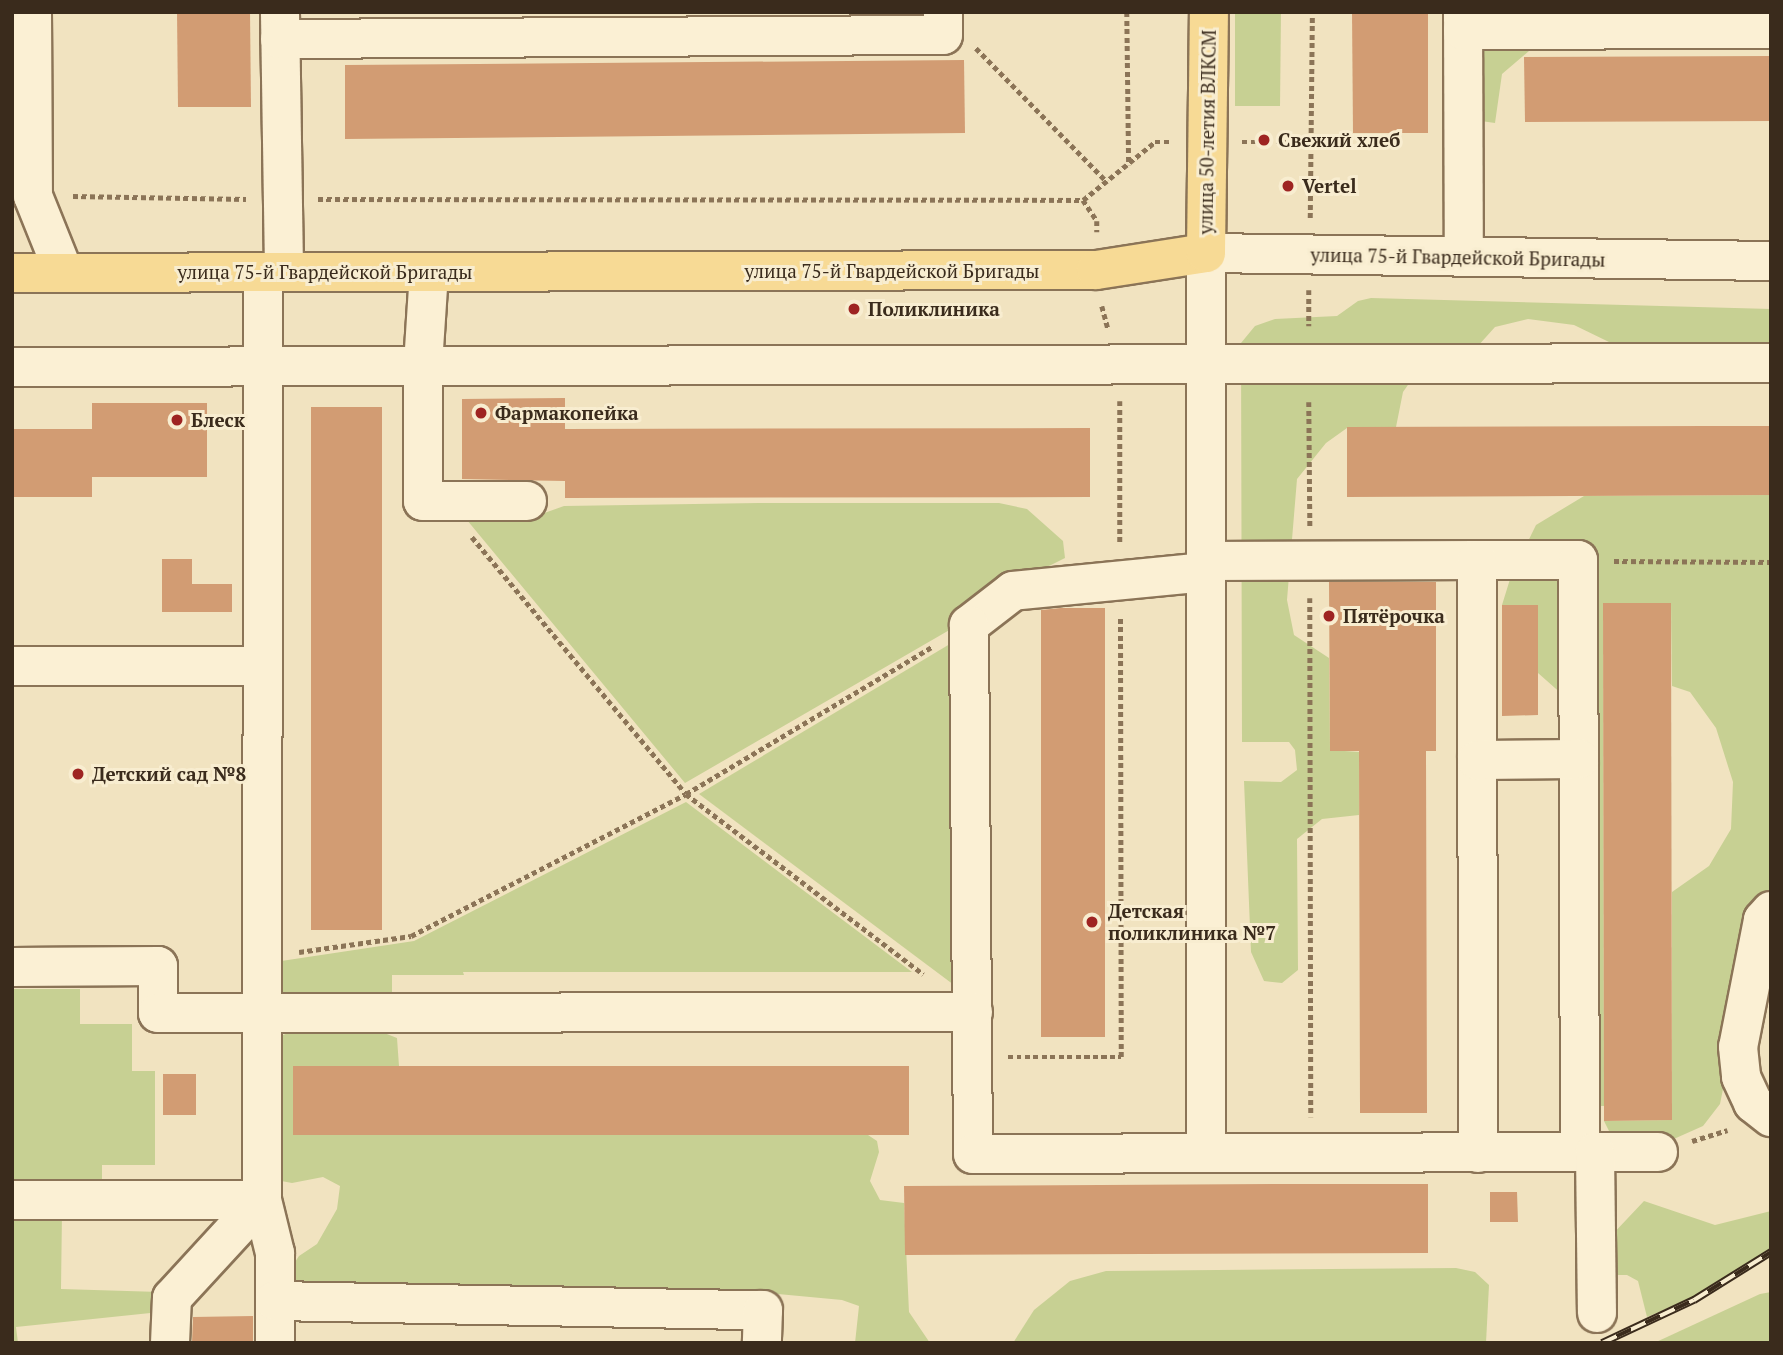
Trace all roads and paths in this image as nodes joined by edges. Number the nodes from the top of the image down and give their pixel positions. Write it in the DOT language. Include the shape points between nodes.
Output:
graph roads {
  1 [pos="32,12"];
  2 [pos="1127,12"];
  3 [pos="1209,12"];
  4 [pos="1312,12"];
  5 [pos="943,13"];
  6 [pos="1463,21"];
  7 [pos="1696,21"];
  8 [pos="280,25"];
  9 [pos="1771,29"];
  10 [pos="1207,142"];
  11 [pos="1312,142"];
  12 [pos="1145,152"];
  13 [pos="1129,164"];
  14 [pos="1107,182"];
  15 [pos="33,196"];
  16 [pos="282,200"];
  17 [pos="1206,253"];
  18 [pos="1309,254"];
  19 [pos="1464,257"];
  20 [pos="1771,261"];
  21 [pos="1096,270"];
  22 [pos="273,272"];
  23 [pos="429,272"];
  24 [pos="12,273"];
  25 [pos="64,273"];
  26 [pos="1771,363"];
  27 [pos="1120,364"];
  28 [pos="1206,364"];
  29 [pos="1309,364"];
  30 [pos="423,366"];
  31 [pos="12,367"];
  32 [pos="263,367"];
  33 [pos="443,501"];
  34 [pos="527,501"];
  35 [pos="1476,560"];
  36 [pos="1578,560"];
  37 [pos="1310,561"];
  38 [pos="1771,562"];
  39 [pos="1206,567"];
  40 [pos="1120,580"];
  41 [pos="969,625"];
  42 [pos="12,666"];
  43 [pos="262,666"];
  44 [pos="1579,759"];
  45 [pos="1477,760"];
  46 [pos="686,794"];
  47 [pos="1771,911"];
  48 [pos="262,957"];
  49 [pos="12,967"];
  50 [pos="928,978"];
  51 [pos="972,1012"];
  52 [pos="262,1013"];
  53 [pos="972,1057"];
  54 [pos="1762,1110"];
  55 [pos="1588,1152"];
  56 [pos="1658,1152"];
  57 [pos="1206,1153"];
  58 [pos="1311,1153"];
  59 [pos="1478,1153"];
  60 [pos="12,1200"];
  61 [pos="262,1200"];
  62 [pos="275,1301"];
  63 [pos="1597,1312"];
  64 [pos="170,1343"];
  65 [pos="275,1343"];
  66 [pos="762,1343"];
  1 -- 15 [label="street"];
  2 -- 13 [label="path"];
  3 -- 10 [label="main road, улица 50-летия ВЛКСМ"];
  4 -- 11 [label="path"];
  5 -- 8 [label="street" via="943,35"];
  5 -- 14 [label="path"];
  6 -- 7 [label="street"];
  6 -- 19 [label="street"];
  7 -- 9 [label="street"];
  8 -- 16 [label="street"];
  10 -- 11 [label="path"];
  10 -- 17 [label="main road, улица 50-летия ВЛКСМ"];
  11 -- 18 [label="path"];
  12 -- 13 [label="path"];
  13 -- 14 [label="path"];
  14 -- 16 [label="path" via="1083,200"];
  15 -- 16 [label="path"];
  15 -- 25 [label="street"];
  16 -- 22 [label="street"];
  17 -- 18 [label="street, улица 75-й Гвардейской Бригады"];
  17 -- 21 [label="main road, улица 75-й Гвардейской Бригады"];
  17 -- 28 [label="street"];
  18 -- 19 [label="street, улица 75-й Гвардейской Бригады"];
  18 -- 29 [label="path"];
  19 -- 20 [label="street, улица 75-й Гвардейской Бригады"];
  21 -- 23 [label="main road, улица 75-й Гвардейской Бригады"];
  21 -- 27 [label="path" via="1096,288"];
  22 -- 23 [label="main road, улица 75-й Гвардейской Бригады"];
  22 -- 25 [label="main road, улица 75-й Гвардейской Бригады"];
  22 -- 32 [label="street"];
  23 -- 30 [label="street"];
  24 -- 25 [label="main road, улица 75-й Гвардейской Бригады"];
  26 -- 29 [label="street"];
  27 -- 28 [label="street"];
  27 -- 30 [label="street"];
  27 -- 40 [label="path"];
  28 -- 29 [label="street"];
  28 -- 39 [label="street"];
  29 -- 37 [label="path"];
  30 -- 32 [label="street"];
  30 -- 33 [label="street" via="423,501"];
  31 -- 32 [label="street"];
  32 -- 43 [label="street"];
  33 -- 34 [label="street"];
  33 -- 46 [label="path"];
  35 -- 36 [label="street"];
  35 -- 37 [label="street"];
  35 -- 45 [label="street"];
  36 -- 38 [label="path"];
  36 -- 44 [label="street"];
  37 -- 39 [label="street"];
  37 -- 58 [label="path"];
  39 -- 40 [label="street"];
  39 -- 57 [label="street"];
  40 -- 41 [label="street" via="1013,591"];
  40 -- 53 [label="path" via="1121,1057"];
  41 -- 46 [label="path"];
  41 -- 51 [label="street"];
  42 -- 43 [label="street"];
  43 -- 48 [label="street"];
  44 -- 45 [label="street"];
  44 -- 55 [label="street"];
  45 -- 59 [label="street"];
  46 -- 48 [label="path" via="411,936"];
  46 -- 50 [label="path"];
  47 -- 54 [label="street" via="1763,920 1738,1047 1741,1077"];
  48 -- 52 [label="street"];
  49 -- 52 [label="street" via="158,966 158,1013"];
  51 -- 52 [label="street"];
  51 -- 53 [label="street"];
  52 -- 61 [label="street"];
  53 -- 57 [label="street" via="972,1154"];
  54 -- 56 [label="path" via="1727,1130"];
  55 -- 56 [label="street"];
  55 -- 59 [label="street"];
  55 -- 63 [label="street"];
  57 -- 58 [label="street"];
  58 -- 59 [label="street"];
  60 -- 61 [label="street"];
  61 -- 62 [label="street" via="275,1253"];
  61 -- 64 [label="street" via="172,1298"];
  62 -- 65 [label="street"];
  62 -- 66 [label="street" via="763,1310"];
}
